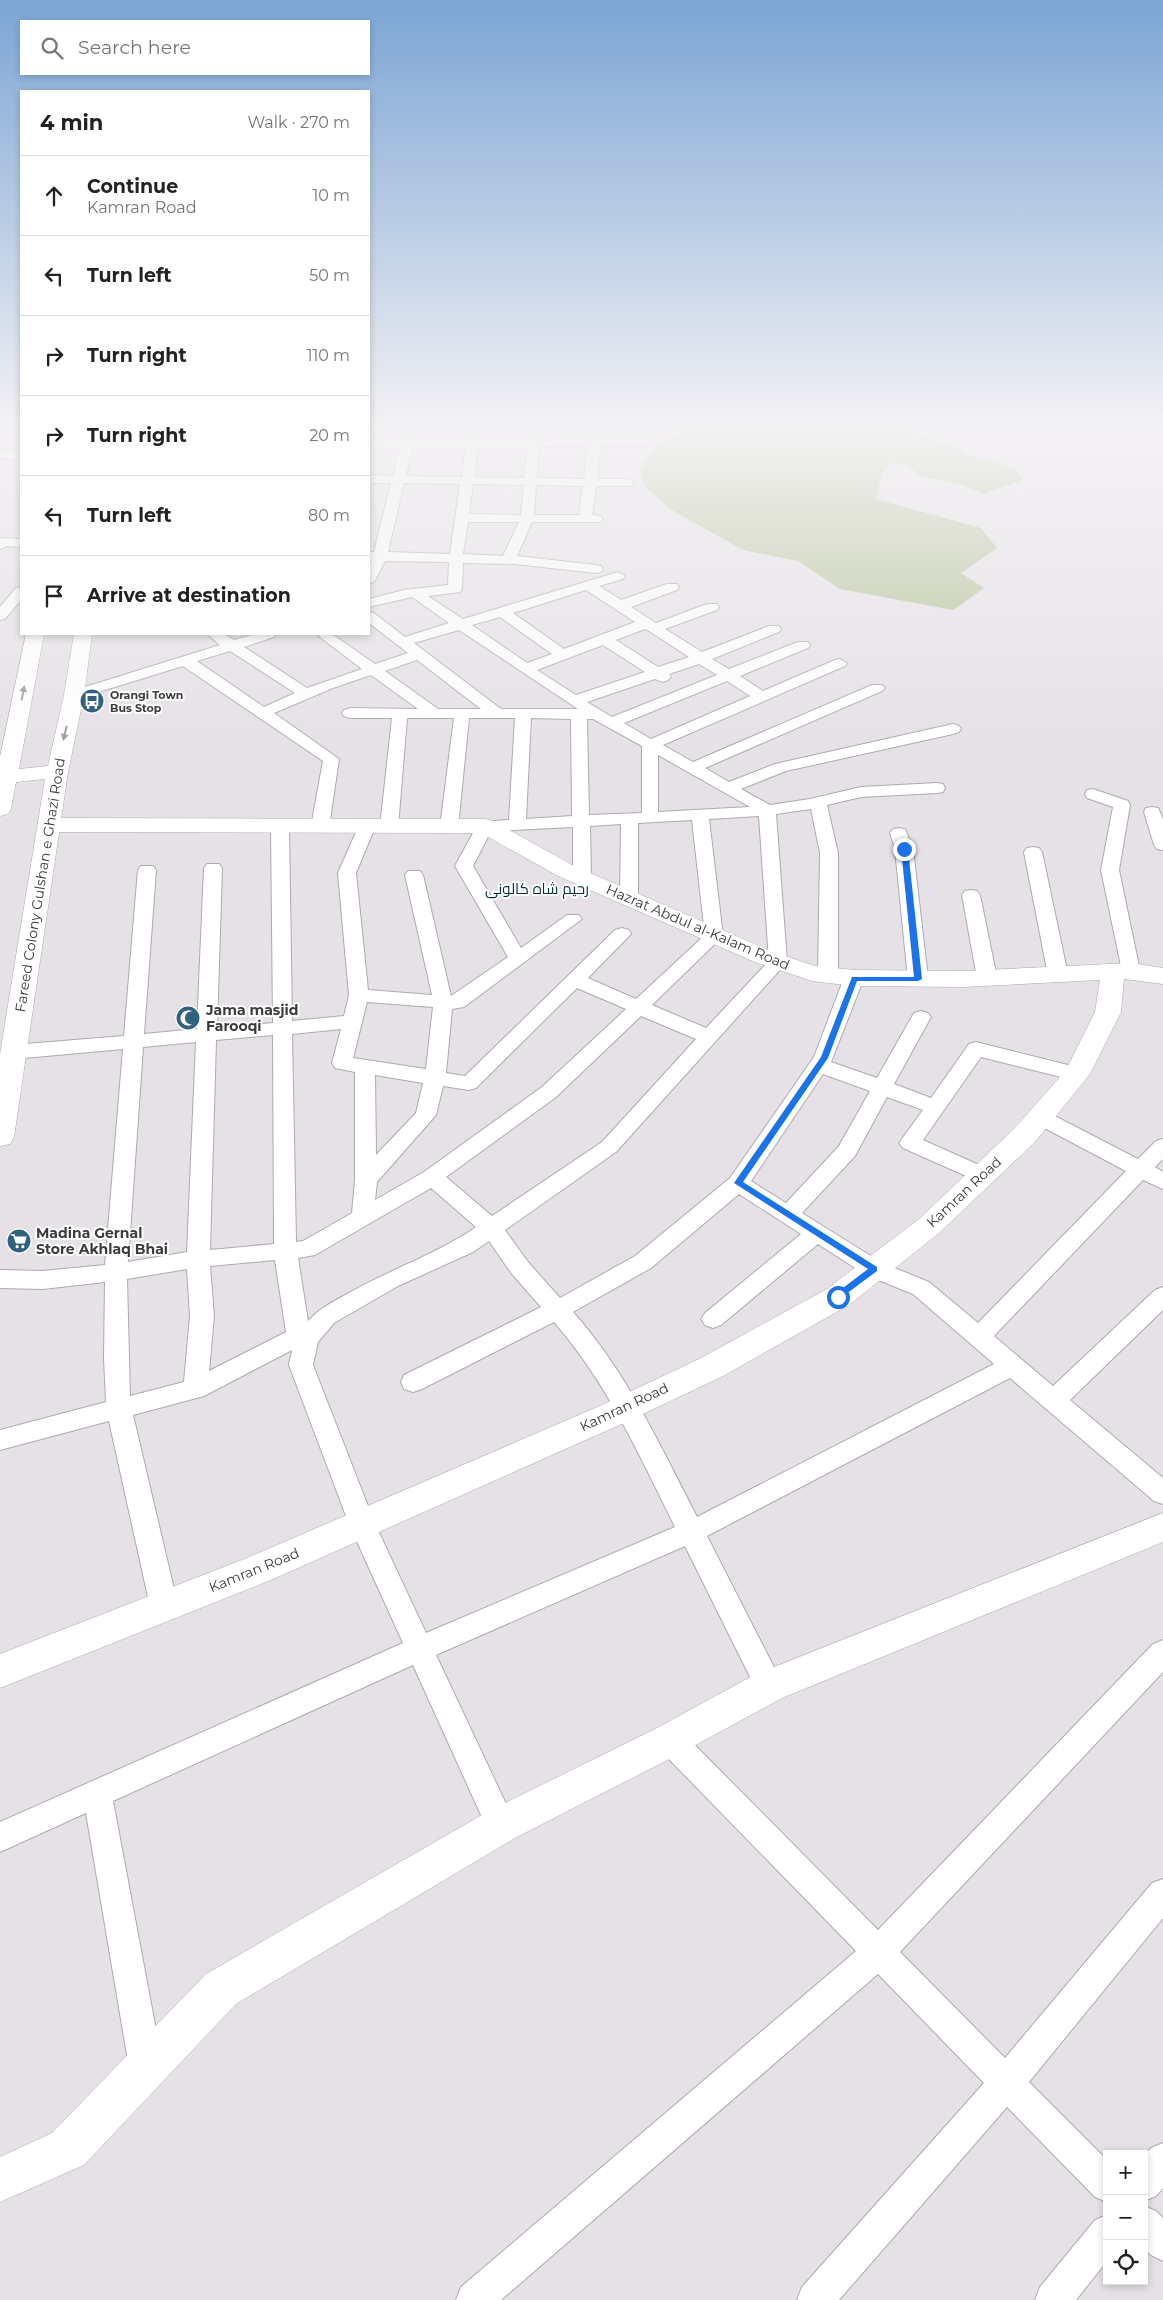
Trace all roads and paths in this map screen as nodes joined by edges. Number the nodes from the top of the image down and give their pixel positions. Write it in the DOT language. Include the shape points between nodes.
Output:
graph roads {
  1 [pos="381,535"];
  2 [pos="459,535"];
  3 [pos="519,535"];
  4 [pos="20,543"];
  5 [pos="0,545"];
  6 [pos="374,556"];
  7 [pos="456,557"];
  8 [pos="508,560"];
  9 [pos="596,569"];
  10 [pos="370,574"];
  11 [pos="618,576"];
  12 [pos="587,585"];
  13 [pos="672,588"];
  14 [pos="20,592"];
  15 [pos="415,593"];
  16 [pos="370,603"];
  17 [pos="619,606"];
  18 [pos="712,607"];
  19 [pos="2,610"];
  20 [pos="501,611"];
  21 [pos="370,617"];
  22 [pos="459,624"];
  23 [pos="650,626"];
  24 [pos="774,629"];
  25 [pos="35,635"];
  26 [pos="82,635"];
  27 [pos="216,635"];
  28 [pos="265,635"];
  29 [pos="324,635"];
  30 [pos="604,640"];
  31 [pos="403,642"];
  32 [pos="232,645"];
  33 [pos="803,645"];
  34 [pos="419,654"];
  35 [pos="563,655"];
  36 [pos="700,658"];
  37 [pos="185,660"];
  38 [pos="840,663"];
  39 [pos="373,669"];
  40 [pos="525,669"];
  41 [pos="656,673"];
  42 [pos="729,676"];
  43 [pos="877,688"];
  44 [pos="686,692"];
  45 [pos="306,694"];
  46 [pos="74,695"];
  47 [pos="762,697"];
  48 [pos="583,710"];
  49 [pos="262,713"];
  50 [pos="350,713"];
  51 [pos="400,713"];
  52 [pos="434,713"];
  53 [pos="462,714"];
  54 [pos="498,714"];
  55 [pos="523,714"];
  56 [pos="610,723"];
  57 [pos="953,729"];
  58 [pos="650,745"];
  59 [pos="692,768"];
  60 [pos="57,772"];
  61 [pos="7,776"];
  62 [pos="728,788"];
  63 [pos="937,788"];
  64 [pos="1093,794"];
  65 [pos="818,802"];
  66 [pos="0,809"];
  67 [pos="767,810"];
  68 [pos="1152,812"];
  69 [pos="700,815"];
  70 [pos="650,817"];
  71 [pos="630,818"];
  72 [pos="581,820"];
  73 [pos="517,824"];
  74 [pos="49,825"];
  75 [pos="280,826"];
  76 [pos="485,826"];
  77 [pos="320,827"];
  78 [pos="366,827"];
  79 [pos="389,827"];
  80 [pos="449,827"];
  81 [pos="900,833"];
  82 [pos="1163,845"];
  83 [pos="1033,852"];
  84 [pos="213,868"];
  85 [pos="147,870"];
  86 [pos="414,875"];
  87 [pos="582,878"];
  88 [pos="971,895"];
  89 [pos="629,899"];
  90 [pos="573,919"];
  91 [pos="622,934"];
  92 [pos="714,936"];
  93 [pos="518,959"];
  94 [pos="778,962"];
  95 [pos="1122,972"];
  96 [pos="828,975"];
  97 [pos="1058,975"];
  98 [pos="1163,976"];
  99 [pos="854,978"];
  100 [pos="987,978"];
  101 [pos="918,979"];
  102 [pos="575,980"];
  103 [pos="359,995"];
  104 [pos="443,1002"];
  105 [pos="639,1007"];
  106 [pos="921,1016"];
  107 [pos="352,1022"];
  108 [pos="283,1028"];
  109 [pos="207,1035"];
  110 [pos="709,1037"];
  111 [pos="133,1041"];
  112 [pos="13,1052"];
  113 [pos="819,1066"];
  114 [pos="365,1067"];
  115 [pos="1077,1074"];
  116 [pos="435,1078"];
  117 [pos="882,1088"];
  118 [pos="936,1107"];
  119 [pos="1040,1117"];
  120 [pos="0,1137"];
  121 [pos="1163,1146"];
  122 [pos="1141,1168"];
  123 [pos="982,1175"];
  124 [pos="432,1177"];
  125 [pos="366,1180"];
  126 [pos="1163,1181"];
  127 [pos="738,1183"];
  128 [pos="788,1214"];
  129 [pos="364,1216"];
  130 [pos="492,1228"];
  131 [pos="817,1233"];
  132 [pos="285,1251"];
  133 [pos="198,1259"];
  134 [pos="874,1269"];
  135 [pos="116,1272"];
  136 [pos="0,1279"];
  137 [pos="1163,1296"];
  138 [pos="557,1310"];
  139 [pos="713,1319"];
  140 [pos="979,1337"];
  141 [pos="302,1339"];
  142 [pos="1013,1365"];
  143 [pos="413,1382"];
  144 [pos="195,1389"];
  145 [pos="1054,1400"];
  146 [pos="626,1407"];
  147 [pos="119,1409"];
  148 [pos="0,1440"];
  149 [pos="1163,1493"];
  150 [pos="362,1524"];
  151 [pos="1163,1527"];
  152 [pos="691,1532"];
  153 [pos="164,1606"];
  154 [pos="419,1649"];
  155 [pos="1163,1653"];
  156 [pos="0,1671"];
  157 [pos="769,1686"];
  158 [pos="670,1740"];
  159 [pos="97,1794"];
  160 [pos="501,1825"];
  161 [pos="0,1837"];
  162 [pos="1163,1894"];
  163 [pos="878,1953"];
  164 [pos="146,2067"];
  165 [pos="1006,2083"];
  166 [pos="1163,2160"];
  167 [pos="1148,2179"];
  168 [pos="0,2180"];
  169 [pos="1103,2180"];
  170 [pos="1148,2227"];
  171 [pos="1103,2237"];
  172 [pos="1163,2243"];
  173 [pos="474,2300"];
  174 [pos="815,2300"];
  175 [pos="1053,2300"];
  1 -- 6 [label="street"];
  2 -- 7 [label="street"];
  3 -- 8 [label="street"];
  4 -- 5 [label="street" via="4,542"];
  6 -- 7 [label="street"];
  6 -- 10 [label="street"];
  7 -- 8 [label="street"];
  7 -- 15 [label="street" via="455,589"];
  8 -- 9 [label="street"];
  11 -- 12 [label="street"];
  12 -- 17 [label="street"];
  12 -- 20 [label="street"];
  13 -- 17 [label="street"];
  14 -- 19 [label="street"];
  15 -- 16 [label="street"];
  15 -- 22 [label="street"];
  17 -- 23 [label="street"];
  18 -- 23 [label="street"];
  20 -- 22 [label="street"];
  20 -- 35 [label="street"];
  21 -- 31 [label="street"];
  22 -- 31 [label="street"];
  22 -- 40 [label="street"];
  23 -- 30 [label="street"];
  23 -- 36 [label="street"];
  24 -- 36 [label="street"];
  61 -- 25 [label="street, one-way"];
  26 -- 46 [label="street, Fareed Colony Gulshan e Ghazi Road"];
  27 -- 32 [label="street"];
  28 -- 32 [label="street"];
  29 -- 39 [label="street"];
  30 -- 35 [label="street"];
  30 -- 41 [label="street"];
  31 -- 34 [label="street"];
  32 -- 37 [label="street"];
  32 -- 45 [label="street"];
  33 -- 42 [label="street"];
  34 -- 39 [label="street"];
  34 -- 54 [label="street"];
  35 -- 40 [label="street"];
  36 -- 41 [label="street"];
  36 -- 42 [label="street"];
  37 -- 46 [label="street"];
  37 -- 49 [label="street"];
  38 -- 47 [label="street"];
  39 -- 45 [label="street"];
  39 -- 52 [label="street"];
  40 -- 48 [label="street"];
  41 -- 44 [label="street"];
  41 -- 48 [label="street"];
  42 -- 44 [label="street"];
  42 -- 47 [label="street"];
  43 -- 59 [label="street"];
  44 -- 56 [label="street"];
  45 -- 49 [label="street"];
  46 -- 60 [label="street, Fareed Colony Gulshan e Ghazi Road, one-way"];
  47 -- 58 [label="street"];
  48 -- 55 [label="street"];
  48 -- 56 [label="street"];
  48 -- 72 [label="street"];
  49 -- 77 [label="street" via="331,759"];
  50 -- 51 [label="street"];
  51 -- 52 [label="street"];
  51 -- 79 [label="street"];
  52 -- 53 [label="street"];
  53 -- 54 [label="street"];
  53 -- 80 [label="street"];
  54 -- 55 [label="street"];
  55 -- 73 [label="street"];
  56 -- 58 [label="street"];
  57 -- 62 [label="street" via="781,767"];
  58 -- 59 [label="street"];
  58 -- 70 [label="street"];
  59 -- 62 [label="street"];
  60 -- 61 [label="street"];
  60 -- 74 [label="street, Fareed Colony Gulshan e Ghazi Road"];
  61 -- 66 [label="street"];
  62 -- 67 [label="street"];
  63 -- 65 [label="street" via="861,792"];
  64 -- 95 [label="street" via="1122,804 1110,870"];
  65 -- 67 [label="street"];
  65 -- 96 [label="street" via="829,853"];
  67 -- 69 [label="street"];
  67 -- 94 [label="street"];
  68 -- 82 [label="street"];
  69 -- 70 [label="street"];
  69 -- 92 [label="street"];
  70 -- 71 [label="street"];
  71 -- 72 [label="street"];
  71 -- 89 [label="street"];
  72 -- 73 [label="street"];
  72 -- 87 [label="street"];
  73 -- 76 [label="street"];
  74 -- 75 [label="street"];
  74 -- 112 [label="street, Fareed Colony Gulshan e Ghazi Road"];
  75 -- 77 [label="street"];
  75 -- 108 [label="street"];
  76 -- 80 [label="street"];
  76 -- 87 [label="street, Hazrat Abdul al-Kalam Road"];
  76 -- 93 [label="street" via="464,866"];
  77 -- 78 [label="street"];
  78 -- 79 [label="street"];
  78 -- 103 [label="street" via="347,873"];
  79 -- 80 [label="street"];
  81 -- 101 [label="street"];
  83 -- 97 [label="street"];
  84 -- 109 [label="street"];
  85 -- 111 [label="street"];
  86 -- 104 [label="street"];
  87 -- 89 [label="street, Hazrat Abdul al-Kalam Road"];
  88 -- 100 [label="street"];
  89 -- 92 [label="street, Hazrat Abdul al-Kalam Road"];
  90 -- 93 [label="street"];
  91 -- 102 [label="street"];
  92 -- 94 [label="street, Hazrat Abdul al-Kalam Road"];
  92 -- 105 [label="street"];
  93 -- 104 [label="street" via="457,1002"];
  94 -- 96 [label="street, Hazrat Abdul al-Kalam Road"];
  94 -- 110 [label="street"];
  95 -- 97 [label="street, Hazrat Abdul al-Kalam Road"];
  95 -- 98 [label="street, Hazrat Abdul al-Kalam Road"];
  95 -- 115 [label="street, Kamran Road" via="1108,1012"];
  96 -- 99 [label="street, Hazrat Abdul al-Kalam Road"];
  97 -- 100 [label="street, Hazrat Abdul al-Kalam Road"];
  99 -- 101 [label="street, Hazrat Abdul al-Kalam Road"];
  99 -- 113 [label="street"];
  100 -- 101 [label="street, Hazrat Abdul al-Kalam Road"];
  102 -- 105 [label="street"];
  102 -- 116 [label="street" via="469,1083"];
  103 -- 104 [label="street"];
  103 -- 107 [label="street"];
  104 -- 116 [label="street"];
  105 -- 110 [label="street"];
  105 -- 124 [label="street" via="548,1092"];
  106 -- 117 [label="street"];
  107 -- 108 [label="street"];
  107 -- 114 [label="street" via="342,1063"];
  108 -- 109 [label="street"];
  108 -- 132 [label="street"];
  109 -- 111 [label="street"];
  109 -- 133 [label="street"];
  110 -- 130 [label="street" via="609,1147"];
  111 -- 112 [label="street"];
  111 -- 135 [label="street"];
  112 -- 120 [label="street, Fareed Colony Gulshan e Ghazi Road"];
  113 -- 117 [label="street"];
  113 -- 127 [label="street"];
  114 -- 116 [label="street"];
  114 -- 125 [label="street"];
  115 -- 118 [label="street" via="976,1049"];
  115 -- 119 [label="street, Kamran Road"];
  116 -- 125 [label="street" via="426,1115"];
  117 -- 118 [label="street"];
  117 -- 128 [label="street" via="847,1151"];
  118 -- 123 [label="street" via="910,1144"];
  119 -- 122 [label="street"];
  119 -- 123 [label="street, Kamran Road"];
  121 -- 122 [label="street"];
  122 -- 126 [label="street"];
  122 -- 140 [label="street"];
  123 -- 134 [label="street, Kamran Road" via="930,1226"];
  124 -- 129 [label="street"];
  124 -- 130 [label="street"];
  125 -- 129 [label="street"];
  127 -- 128 [label="street"];
  127 -- 138 [label="street" via="643,1262"];
  128 -- 131 [label="street"];
  129 -- 132 [label="street" via="307,1249"];
  130 -- 138 [label="street" via="520,1268"];
  130 -- 141 [label="street" via="465,1246 390,1280 326,1318"];
  131 -- 134 [label="street"];
  131 -- 139 [label="street"];
  132 -- 133 [label="street"];
  132 -- 141 [label="street"];
  133 -- 135 [label="street"];
  133 -- 144 [label="street" via="202,1316"];
  134 -- 140 [label="street" via="922,1288"];
  134 -- 146 [label="street, Kamran Road" via="838,1297 712,1366"];
  135 -- 136 [label="street" via="43,1280"];
  135 -- 147 [label="street"];
  137 -- 145 [label="street"];
  138 -- 143 [label="street"];
  138 -- 146 [label="street" via="583,1340"];
  140 -- 142 [label="street"];
  141 -- 144 [label="street"];
  141 -- 150 [label="street" via="301,1365"];
  142 -- 145 [label="street"];
  142 -- 152 [label="street"];
  144 -- 147 [label="street"];
  145 -- 149 [label="street"];
  146 -- 150 [label="street, Kamran Road"];
  146 -- 152 [label="street"];
  147 -- 148 [label="street"];
  147 -- 153 [label="street"];
  150 -- 153 [label="street, Kamran Road"];
  150 -- 154 [label="street"];
  151 -- 157 [label="street"];
  152 -- 154 [label="street"];
  152 -- 157 [label="street"];
  153 -- 156 [label="street, Kamran Road"];
  154 -- 159 [label="street"];
  154 -- 160 [label="street"];
  155 -- 163 [label="street"];
  157 -- 158 [label="street"];
  158 -- 160 [label="street"];
  158 -- 163 [label="street"];
  159 -- 161 [label="street"];
  159 -- 164 [label="street"];
  160 -- 164 [label="street" via="221,1990"];
  162 -- 165 [label="street"];
  163 -- 165 [label="street"];
  163 -- 173 [label="street"];
  164 -- 168 [label="street" via="68,2149"];
  165 -- 169 [label="street"];
  165 -- 174 [label="street"];
  166 -- 167 [label="street"];
  170 -- 172 [label="street"];
  171 -- 175 [label="street"];
}
